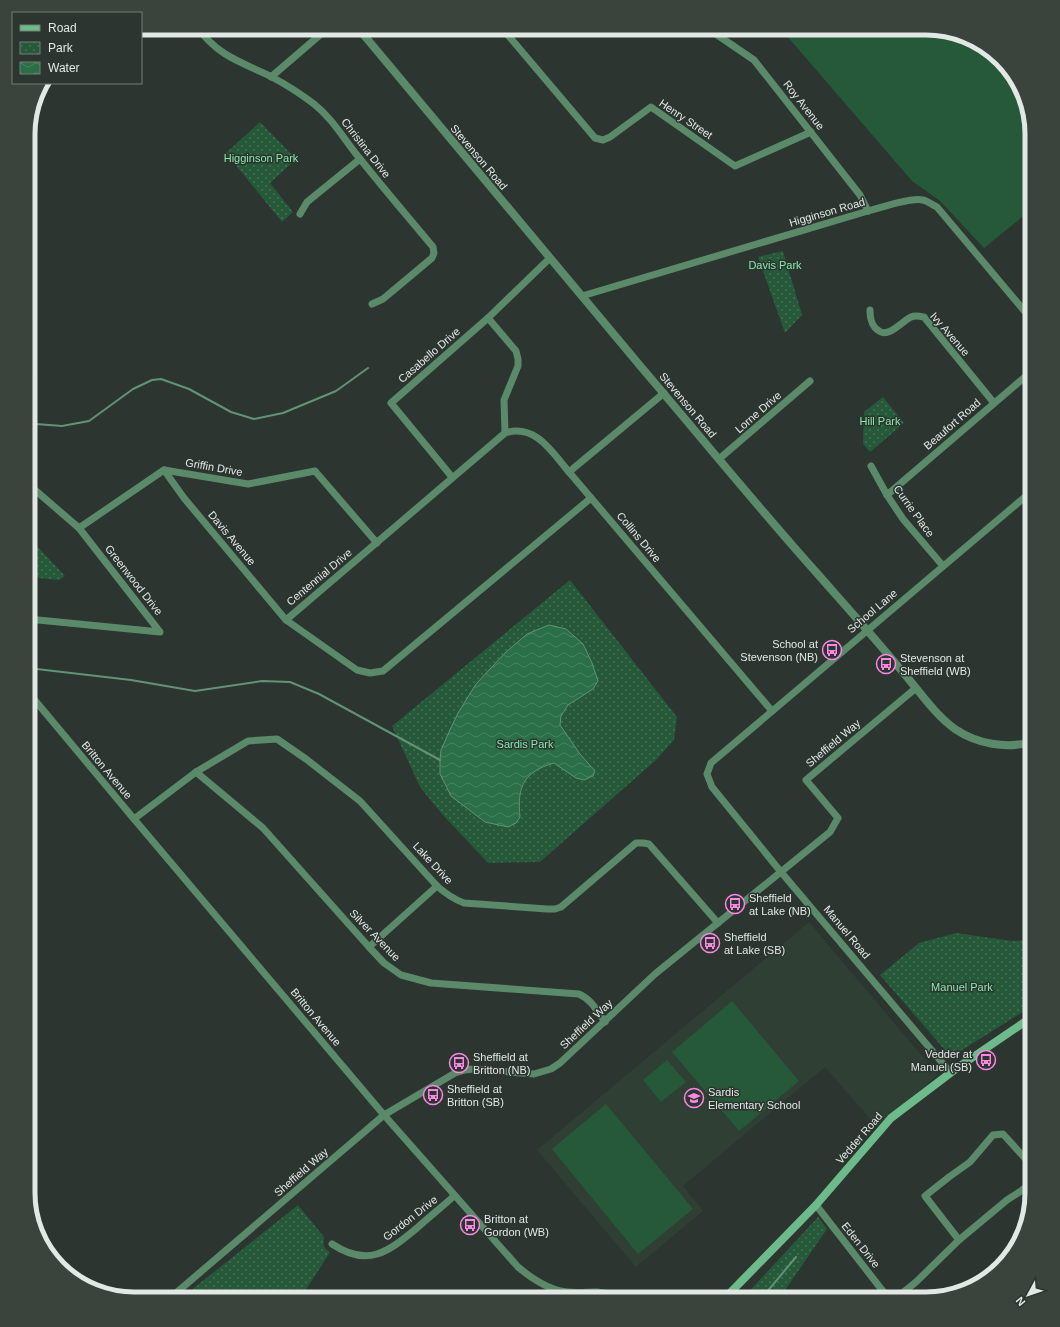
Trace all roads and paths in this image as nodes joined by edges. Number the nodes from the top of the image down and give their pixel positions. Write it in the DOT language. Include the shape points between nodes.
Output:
graph roads {
  1 [pos="203,35"];
  2 [pos="320,35"];
  3 [pos="364,35"];
  4 [pos="508,35"];
  5 [pos="717,35"];
  6 [pos="271,77"];
  7 [pos="811,132"];
  8 [pos="360,159"];
  9 [pos="868,211"];
  10 [pos="300,214"];
  11 [pos="550,258"];
  12 [pos="582,296"];
  13 [pos="372,304"];
  14 [pos="870,310"];
  15 [pos="1025,312"];
  16 [pos="488,318"];
  17 [pos="1025,377"];
  18 [pos="810,381"];
  19 [pos="664,393"];
  20 [pos="994,403"];
  21 [pos="505,433"];
  22 [pos="719,459"];
  23 [pos="871,466"];
  24 [pos="164,470"];
  25 [pos="569,472"];
  26 [pos="452,477"];
  27 [pos="35,490"];
  28 [pos="887,495"];
  29 [pos="1025,497"];
  30 [pos="591,498"];
  31 [pos="79,528"];
  32 [pos="377,543"];
  33 [pos="943,566"];
  34 [pos="35,620"];
  35 [pos="286,620"];
  36 [pos="867,630"];
  37 [pos="916,688"];
  38 [pos="35,700"];
  39 [pos="772,711"];
  40 [pos="1025,744"];
  41 [pos="196,772"];
  42 [pos="712,787"];
  43 [pos="134,819"];
  44 [pos="781,872"];
  45 [pos="437,886"];
  46 [pos="718,923"];
  47 [pos="369,947"];
  48 [pos="605,1022"];
  49 [pos="1025,1022"];
  50 [pos="950,1072"];
  51 [pos="384,1115"];
  52 [pos="1025,1158"];
  53 [pos="1025,1188"];
  54 [pos="454,1196"];
  55 [pos="816,1205"];
  56 [pos="959,1240"];
  57 [pos="332,1244"];
  58 [pos="177,1292"];
  59 [pos="568,1292"];
  60 [pos="568,1292"];
  61 [pos="597,1292"];
  62 [pos="731,1292"];
  63 [pos="884,1292"];
  64 [pos="904,1292"];
  1 -- 6 [label="street, Christina Drive" via="224,54"];
  2 -- 6 [label="street"];
  3 -- 11 [label="street, Stevenson Road"];
  4 -- 7 [label="street, Henry Street" via="595,138 603,140 610,137 651,107 735,166"];
  5 -- 7 [label="street, Roy Avenue" via="754,60"];
  6 -- 8 [label="street, Christina Drive" via="315,105 329,118"];
  7 -- 9 [label="street, Roy Avenue" via="860,195"];
  8 -- 10 [label="street" via="307,202"];
  8 -- 13 [label="street, Christina Drive" via="433,247 434,253 432,258 383,300"];
  9 -- 12 [label="street, Higginson Road"];
  9 -- 15 [label="street, Higginson Road" via="916,200 937,207"];
  11 -- 12 [label="street, Stevenson Road"];
  11 -- 16 [label="street, Casabello Drive"];
  12 -- 19 [label="street, Stevenson Road"];
  14 -- 20 [label="street, Ivy Avenue" via="871,322 882,333 911,317 924,317"];
  16 -- 21 [label="street" via="516,351 518,359 518,366 504,400"];
  16 -- 26 [label="street, Casabello Drive" via="391,403"];
  17 -- 20 [label="street, Beaufort Road"];
  18 -- 22 [label="street, Lorne Drive"];
  19 -- 22 [label="street, Stevenson Road"];
  19 -- 25 [label="street"];
  20 -- 28 [label="street, Beaufort Road"];
  21 -- 25 [label="street" via="513,430 530,433 545,443"];
  21 -- 26 [label="street, Centennial Drive"];
  22 -- 36 [label="street, Stevenson Road"];
  23 -- 28 [label="street, Currie Place"];
  24 -- 31 [label="street"];
  24 -- 32 [label="street, Griffin Drive" via="248,484 315,471"];
  24 -- 35 [label="street, Davis Avenue" via="184,498"];
  25 -- 30 [label="street, Collins Drive"];
  26 -- 32 [label="street, Centennial Drive"];
  27 -- 31 [label="street, Greenwood Drive"];
  28 -- 33 [label="street, Currie Place" via="903,519"];
  29 -- 33 [label="street, School Lane"];
  30 -- 35 [label="street, Centennial Drive" via="383,671 370,673 357,670"];
  30 -- 39 [label="street, Collins Drive"];
  31 -- 34 [label="street, Greenwood Drive" via="160,632"];
  32 -- 35 [label="street, Centennial Drive"];
  33 -- 36 [label="street, School Lane"];
  36 -- 37 [label="street, Stevenson Road"];
  36 -- 39 [label="street, School Lane"];
  37 -- 40 [label="street, Stevenson Road" via="949,724 969,737 1002,745"];
  37 -- 44 [label="street, Sheffield Way" via="806,780 838,818 830,832"];
  38 -- 43 [label="street, Britton Avenue"];
  39 -- 42 [label="street, School Lane" via="711,763 707,774"];
  41 -- 43 [label="street, Lake Drive"];
  41 -- 45 [label="street, Lake Drive" via="248,742 277,739 306,758 360,801"];
  41 -- 47 [label="street, Silver Avenue" via="263,828"];
  42 -- 44 [label="street, Manuel Road"];
  43 -- 51 [label="street, Britton Avenue"];
  44 -- 46 [label="street, Sheffield Way"];
  44 -- 50 [label="street, Manuel Road"];
  45 -- 46 [label="street, Lake Drive" via="455,900 464,903 555,909 636,843 643,843 649,844"];
  45 -- 47 [label="street"];
  46 -- 48 [label="street, Sheffield Way" via="646,982"];
  47 -- 48 [label="street, Silver Avenue" via="384,963 401,975 431,983 578,994 593,1005"];
  48 -- 51 [label="street, Sheffield Way" via="560,1063 546,1071 534,1074 465,1070 455,1073"];
  49 -- 50 [label="main road, Vedder Road"];
  50 -- 55 [label="main road, Vedder Road" via="891,1118"];
  51 -- 54 [label="street, Britton Avenue"];
  51 -- 58 [label="street, Sheffield Way"];
  52 -- 56 [label="street" via="1003,1134 993,1135 970,1162 925,1196"];
  53 -- 56 [label="street"];
  54 -- 57 [label="street, Gordon Drive" via="398,1244 384,1252 362,1256 342,1251"];
  54 -- 59 [label="street, Britton Avenue" via="518,1267 532,1278"];
  55 -- 62 [label="main road, Vedder Road"];
  55 -- 63 [label="street, Eden Drive"];
  56 -- 64 [label="street"];
  60 -- 61 [label="street, Britton Avenue"];
}
